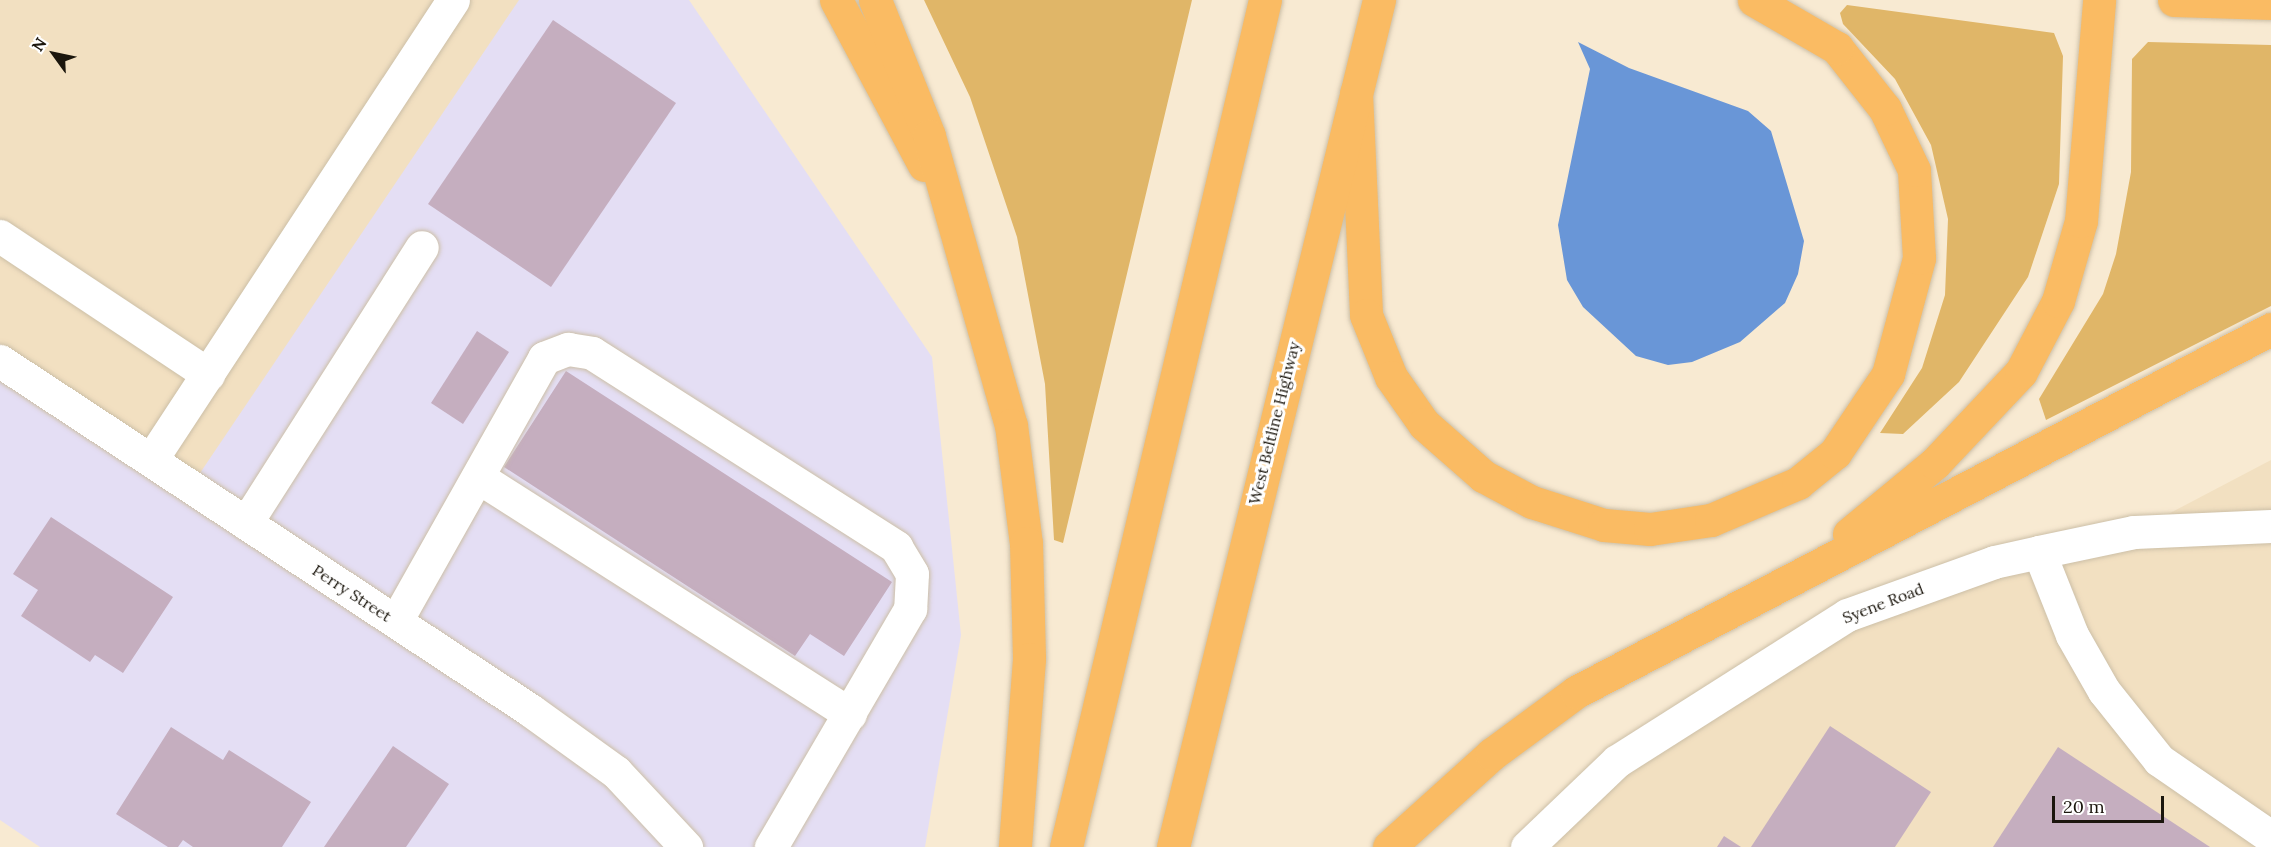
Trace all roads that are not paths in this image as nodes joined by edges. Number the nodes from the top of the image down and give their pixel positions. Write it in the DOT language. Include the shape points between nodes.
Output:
graph roads {
  1 [pos="453,0"];
  2 [pos="836,0"];
  3 [pos="875,0"];
  4 [pos="1265,0"];
  5 [pos="1379,0"];
  6 [pos="1754,0"];
  7 [pos="2099,0"];
  8 [pos="2174,0"];
  9 [pos="2271,3"];
  10 [pos="1356,93"];
  11 [pos="949,201"];
  12 [pos="0,236"];
  13 [pos="422,247"];
  14 [pos="2271,329"];
  15 [pos="0,361"];
  16 [pos="208,374"];
  17 [pos="151,460"];
  18 [pos="478,477"];
  19 [pos="246,523"];
  20 [pos="2271,526"];
  21 [pos="2039,552"];
  22 [pos="1796,577"];
  23 [pos="396,621"];
  24 [pos="850,714"];
  25 [pos="2271,837"];
  26 [pos="686,847"];
  27 [pos="771,847"];
  28 [pos="1015,847"];
  29 [pos="1066,847"];
  30 [pos="1173,847"];
  31 [pos="1389,847"];
  32 [pos="1527,847"];
  1 -- 16 [label="street"];
  2 -- 11 [label="highway" via="886,102"];
  3 -- 11 [label="highway"];
  4 -- 29 [label="highway"];
  5 -- 10 [label="highway, West Beltline Highway"];
  6 -- 10 [label="highway" via="1837,48 1885,109 1914,170 1919,258 1888,374 1835,453 1798,483 1711,520 1650,530 1604,525 1532,502 1483,476 1424,424 1391,377 1366,315"];
  7 -- 22 [label="highway" via="2081,221 2058,301 2026,362 1935,463"];
  8 -- 9 [label="highway"];
  10 -- 30 [label="highway, West Beltline Highway"];
  11 -- 28 [label="highway" via="997,363 1026,543 1029,659"];
  12 -- 16 [label="street"];
  13 -- 19 [label="street"];
  14 -- 22 [label="highway"];
  15 -- 17 [label="street, Perry Street"];
  16 -- 17 [label="street"];
  17 -- 19 [label="street, Perry Street"];
  18 -- 23 [label="street"];
  18 -- 24 [label="street"];
  18 -- 24 [label="street" via="544,358 568,349 592,353 896,547 912,574 910,609"];
  19 -- 23 [label="street, Perry Street"];
  20 -- 21 [label="street, Syene Road" via="2134,532"];
  21 -- 25 [label="street" via="2088,663 2159,760"];
  21 -- 32 [label="street, Syene Road" via="1994,562 1847,615 1617,761"];
  22 -- 31 [label="highway" via="1576,692 1492,754"];
  23 -- 26 [label="street, Perry Street" via="616,772"];
  24 -- 27 [label="street"];
}
